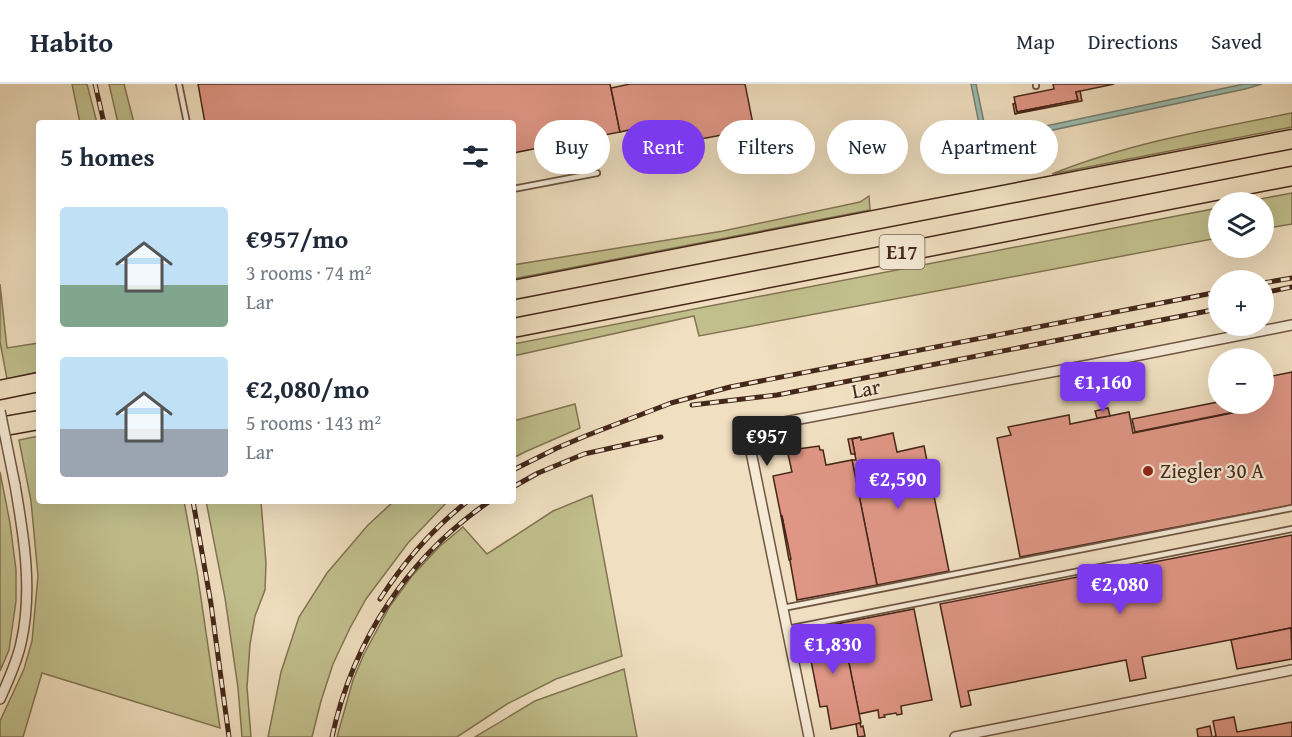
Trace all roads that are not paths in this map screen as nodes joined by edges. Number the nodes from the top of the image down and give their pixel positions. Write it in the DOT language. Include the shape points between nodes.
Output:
graph roads {
  1 [pos="179,84"];
  2 [pos="186,120"];
  3 [pos="1292,139"];
  4 [pos="592,174"];
  5 [pos="1292,176"];
  6 [pos="516,188"];
  7 [pos="516,289"];
  8 [pos="1292,325"];
  9 [pos="516,327"];
  10 [pos="36,383"];
  11 [pos="0,390"];
  12 [pos="0,411"];
  13 [pos="36,421"];
  14 [pos="0,427"];
  15 [pos="1292,508"];
  16 [pos="1292,529"];
  17 [pos="783,608"];
  18 [pos="787,629"];
  19 [pos="1292,670"];
  20 [pos="0,699"];
  21 [pos="974,735"];
  22 [pos="809,737"];
  23 [pos="955,737"];
  1 -- 2 [label="lane"];
  3 -- 7 [label="highway, E17"];
  4 -- 6 [label="lane"];
  5 -- 9 [label="highway, E17"];
  8 -- 17 [label="street, Lar" via="762,426 753,434 750,447"];
  10 -- 11 [label="highway"];
  12 -- 20 [label="street, bridge" via="23,535 27,608 21,646"];
  13 -- 14 [label="highway"];
  15 -- 17 [label="lane"];
  16 -- 18 [label="lane"];
  17 -- 18 [label="street, Lar"];
  18 -- 22 [label="street, Lar"];
  19 -- 21 [label="street"];
  21 -- 23 [label="street"];
}
